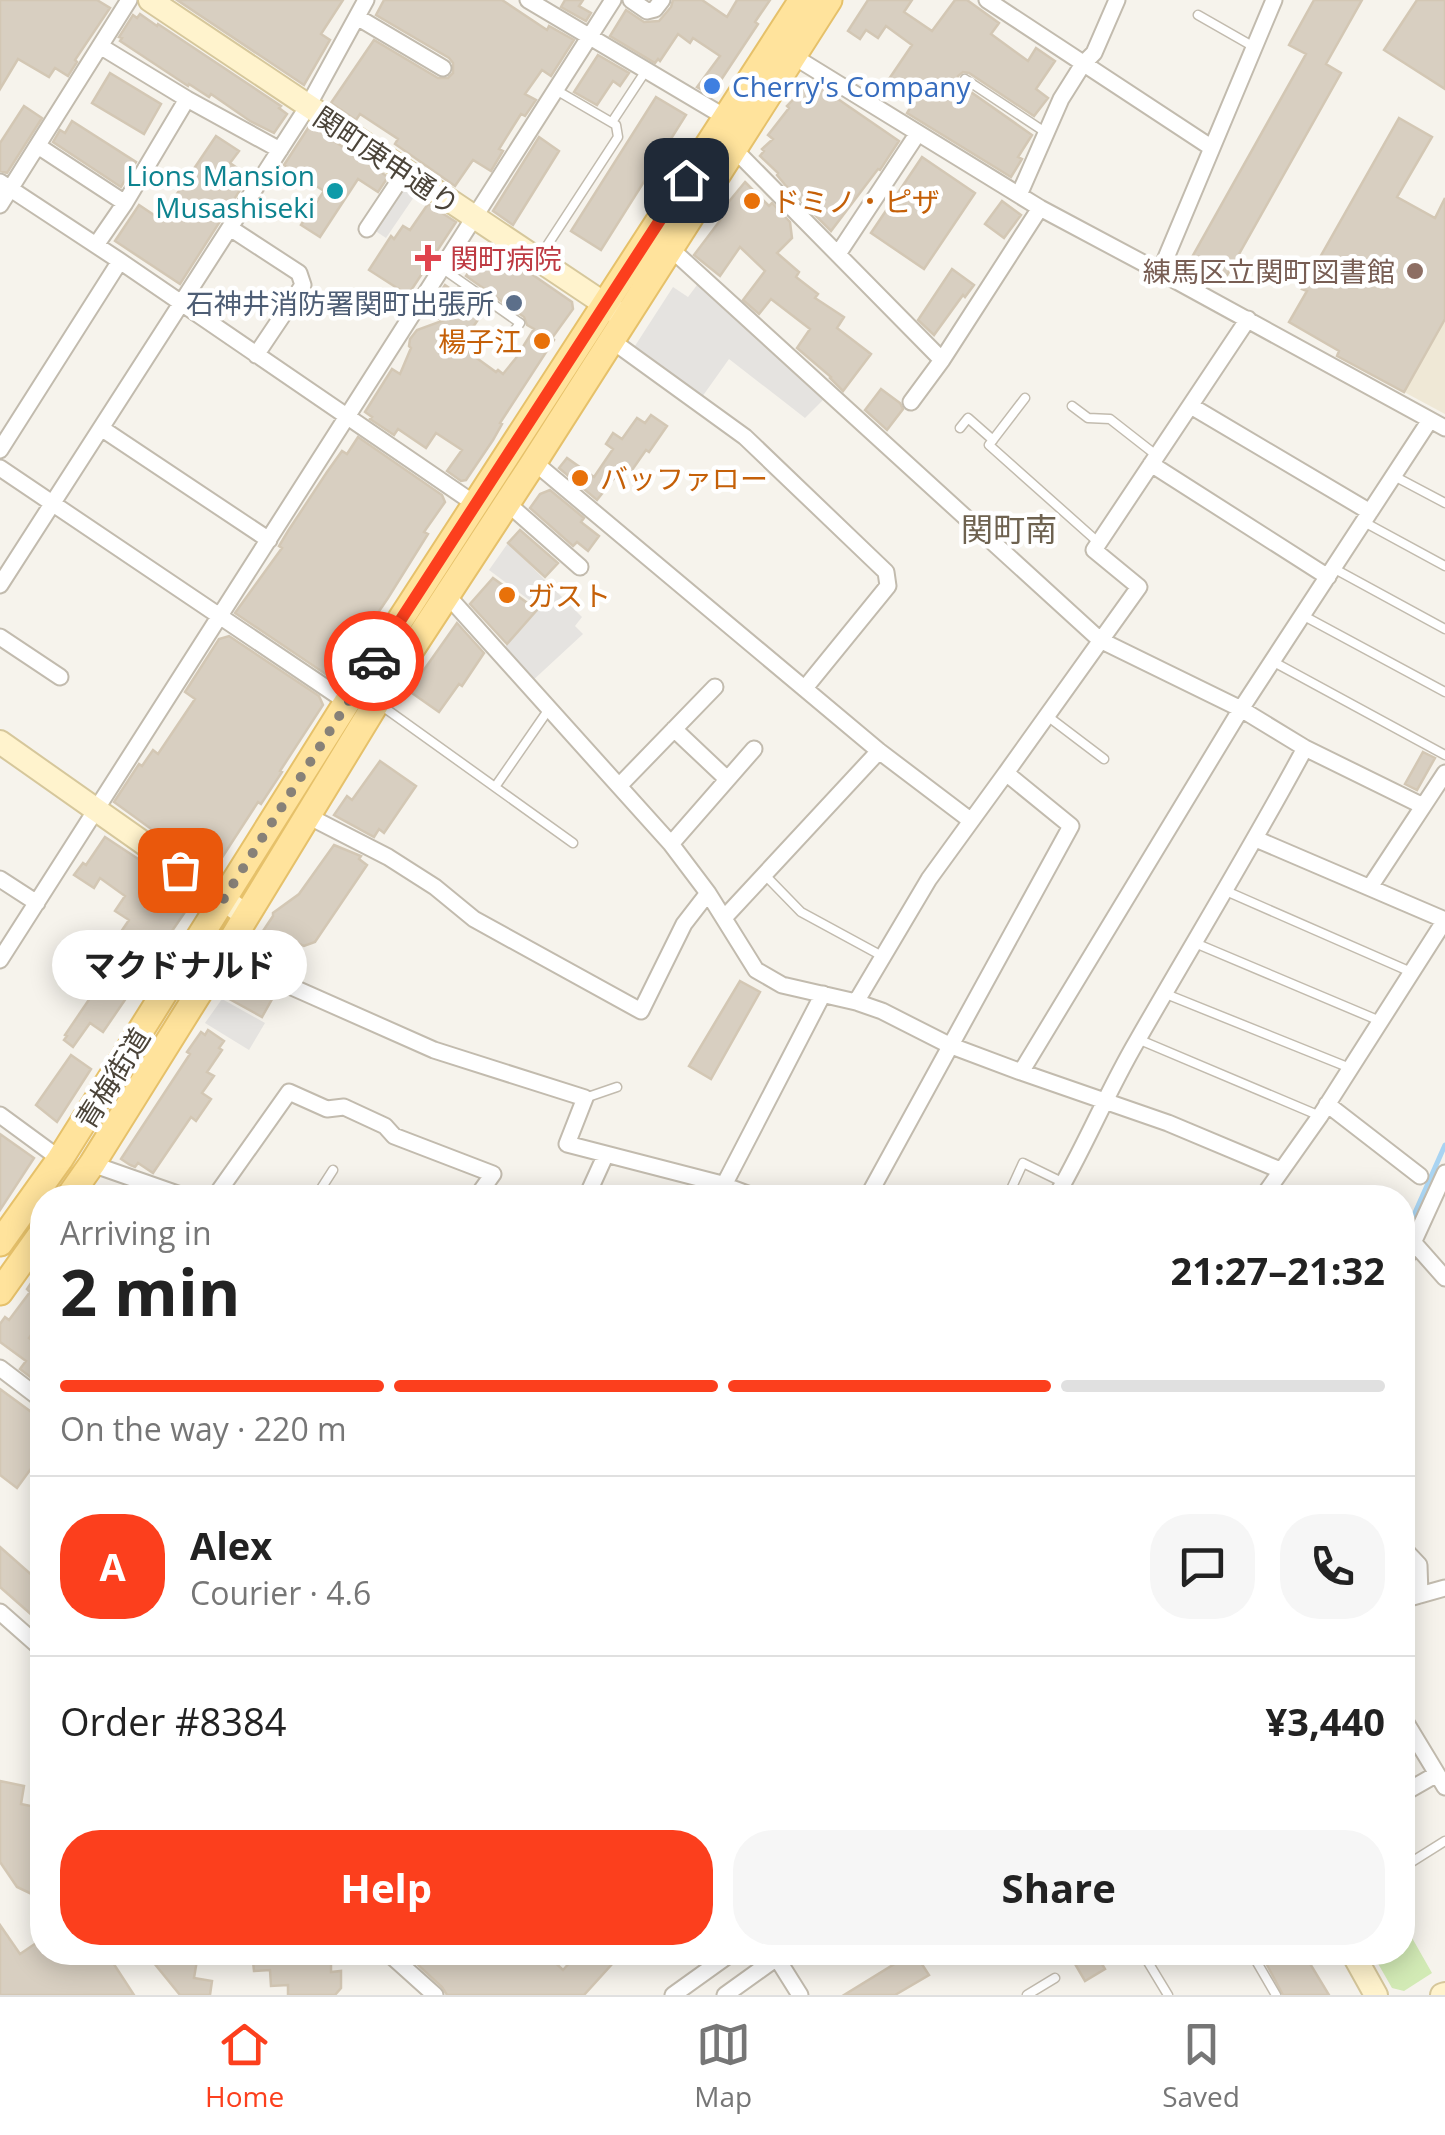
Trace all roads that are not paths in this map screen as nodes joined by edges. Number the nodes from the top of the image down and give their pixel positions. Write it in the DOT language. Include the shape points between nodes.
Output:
graph roads {
  1 [pos="129,0"];
  2 [pos="150,0"];
  3 [pos="366,0"];
  4 [pos="528,0"];
  5 [pos="613,0"];
  6 [pos="631,0"];
  7 [pos="662,0"];
  8 [pos="802,0"];
  9 [pos="829,0"];
  10 [pos="987,0"];
  11 [pos="1117,0"];
  12 [pos="1274,0"];
  13 [pos="1198,16"];
  14 [pos="357,17"];
  15 [pos="590,36"];
  16 [pos="100,46"];
  17 [pos="1254,47"];
  18 [pos="793,56"];
  19 [pos="1083,64"];
  20 [pos="444,68"];
  21 [pos="647,69"];
  22 [pos="965,79"];
  23 [pos="556,90"];
  24 [pos="188,99"];
  25 [pos="308,106"];
  26 [pos="612,122"];
  27 [pos="736,132"];
  28 [pos="918,133"];
  29 [pos="1046,134"];
  30 [pos="38,146"];
  31 [pos="1212,148"];
  32 [pos="280,150"];
  33 [pos="406,172"];
  34 [pos="5,186"];
  35 [pos="1019,195"];
  36 [pos="124,204"];
  37 [pos="0,205"];
  38 [pos="1040,208"];
  39 [pos="475,218"];
  40 [pos="230,228"];
  41 [pos="367,229"];
  42 [pos="96,245"];
  43 [pos="670,248"];
  44 [pos="838,254"];
  45 [pos="538,260"];
  46 [pos="120,261"];
  47 [pos="443,269"];
  48 [pos="1160,272"];
  49 [pos="180,303"];
  50 [pos="615,310"];
  51 [pos="1248,319"];
  52 [pos="611,340"];
  53 [pos="504,346"];
  54 [pos="256,356"];
  55 [pos="942,360"];
  56 [pos="1025,398"];
  57 [pos="910,402"];
  58 [pos="1072,406"];
  59 [pos="1191,406"];
  60 [pos="348,417"];
  61 [pos="1438,424"];
  62 [pos="101,428"];
  63 [pos="960,428"];
  64 [pos="993,440"];
  65 [pos="0,450"];
  66 [pos="1154,460"];
  67 [pos="534,462"];
  68 [pos="0,468"];
  69 [pos="1394,476"];
  70 [pos="507,503"];
  71 [pos="1445,503"];
  72 [pos="53,504"];
  73 [pos="475,504"];
  74 [pos="1367,517"];
  75 [pos="269,540"];
  76 [pos="1099,543"];
  77 [pos="1445,566"];
  78 [pos="580,567"];
  79 [pos="1330,572"];
  80 [pos="0,585"];
  81 [pos="446,594"];
  82 [pos="1302,615"];
  83 [pos="220,617"];
  84 [pos="1445,629"];
  85 [pos="0,638"];
  86 [pos="1100,640"];
  87 [pos="1272,662"];
  88 [pos="60,676"];
  89 [pos="715,686"];
  90 [pos="804,688"];
  91 [pos="1445,692"];
  92 [pos="347,702"];
  93 [pos="377,702"];
  94 [pos="549,709"];
  95 [pos="1241,709"];
  96 [pos="1046,715"];
  97 [pos="674,729"];
  98 [pos="0,742"];
  99 [pos="754,748"];
  100 [pos="1305,748"];
  101 [pos="878,751"];
  102 [pos="1445,755"];
  103 [pos="1104,759"];
  104 [pos="1006,773"];
  105 [pos="1445,774"];
  106 [pos="727,779"];
  107 [pos="619,786"];
  108 [pos="495,787"];
  109 [pos="1423,806"];
  110 [pos="96,811"];
  111 [pos="308,816"];
  112 [pos="970,820"];
  113 [pos="1256,839"];
  114 [pos="573,844"];
  115 [pos="671,844"];
  116 [pos="764,874"];
  117 [pos="0,879"];
  118 [pos="1370,886"];
  119 [pos="1226,891"];
  120 [pos="708,893"];
  121 [pos="223,900"];
  122 [pos="37,903"];
  123 [pos="247,916"];
  124 [pos="724,918"];
  125 [pos="1445,920"];
  126 [pos="1196,944"];
  127 [pos="222,956"];
  128 [pos="883,956"];
  129 [pos="0,960"];
  130 [pos="1411,972"];
  131 [pos="823,994"];
  132 [pos="1166,994"];
  133 [pos="856,1002"];
  134 [pos="1380,1021"];
  135 [pos="1138,1039"];
  136 [pos="949,1045"];
  137 [pos="1350,1068"];
  138 [pos="1021,1072"];
  139 [pos="617,1087"];
  140 [pos="585,1098"];
  141 [pos="1104,1101"];
  142 [pos="1324,1110"];
  143 [pos="0,1115"];
  144 [pos="606,1154"];
  145 [pos="60,1159"];
  146 [pos="92,1164"];
  147 [pos="333,1170"];
  148 [pos="1280,1170"];
  149 [pos="1445,1173"];
  150 [pos="1420,1176"];
  151 [pos="41,1185"];
  152 [pos="77,1185"];
  153 [pos="151,1185"];
  154 [pos="223,1185"];
  155 [pos="323,1185"];
  156 [pos="485,1185"];
  157 [pos="592,1185"];
  158 [pos="708,1185"];
  159 [pos="720,1185"];
  160 [pos="874,1185"];
  161 [pos="1013,1185"];
  162 [pos="1052,1185"];
  163 [pos="1062,1185"];
  164 [pos="1270,1185"];
  165 [pos="30,1201"];
  166 [pos="1415,1241"];
  167 [pos="0,1243"];
  168 [pos="1415,1244"];
  169 [pos="30,1250"];
  170 [pos="1445,1278"];
  171 [pos="0,1292"];
  172 [pos="0,1368"];
  173 [pos="30,1390"];
  174 [pos="1415,1560"];
  175 [pos="1445,1588"];
  176 [pos="1420,1595"];
  177 [pos="1415,1596"];
  178 [pos="0,1612"];
  179 [pos="30,1639"];
  180 [pos="1415,1737"];
  181 [pos="1441,1780"];
  182 [pos="1415,1789"];
  183 [pos="1445,1840"];
  184 [pos="1415,1860"];
  185 [pos="402,1965"];
  186 [pos="716,1965"];
  187 [pos="765,1965"];
  188 [pos="785,1965"];
  189 [pos="1150,1965"];
  190 [pos="1259,1965"];
  191 [pos="1359,1965"];
  192 [pos="1055,1978"];
  193 [pos="675,1994"];
  194 [pos="435,1995"];
  195 [pos="725,1995"];
  196 [pos="800,1995"];
  197 [pos="1026,1995"];
  198 [pos="1168,1995"];
  199 [pos="1276,1995"];
  200 [pos="1376,1995"];
  1 -- 16 [label="street"];
  2 -- 25 [label="street, 関町庚申通り"];
  3 -- 14 [label="street"];
  4 -- 15 [label="street"];
  5 -- 15 [label="street"];
  6 -- 7 [label="street" via="647,10"];
  8 -- 27 [label="main road, 青梅街道"];
  9 -- 18 [label="main road, 青梅街道"];
  10 -- 19 [label="street"];
  11 -- 19 [label="street"];
  12 -- 17 [label="street"];
  13 -- 17 [label="lane"];
  14 -- 20 [label="street"];
  14 -- 25 [label="street"];
  15 -- 21 [label="street"];
  15 -- 23 [label="street"];
  16 -- 24 [label="street"];
  16 -- 30 [label="street"];
  17 -- 31 [label="street"];
  18 -- 27 [label="main road, 青梅街道"];
  18 -- 28 [label="street"];
  19 -- 29 [label="street"];
  19 -- 31 [label="street"];
  21 -- 26 [label="lane"];
  21 -- 27 [label="street"];
  22 -- 29 [label="lane"];
  23 -- 26 [label="lane"];
  23 -- 39 [label="street"];
  24 -- 32 [label="street"];
  24 -- 36 [label="street"];
  25 -- 32 [label="street"];
  25 -- 33 [label="street, 関町庚申通り"];
  26 -- 45 [label="lane" via="618,137"];
  27 -- 43 [label="main road, 青梅街道"];
  27 -- 44 [label="street"];
  27 -- 50 [label="main road, 青梅街道"];
  28 -- 35 [label="street"];
  28 -- 44 [label="street"];
  29 -- 35 [label="street"];
  30 -- 34 [label="street"];
  30 -- 36 [label="street"];
  31 -- 48 [label="street"];
  32 -- 40 [label="street"];
  33 -- 39 [label="street, 関町庚申通り"];
  33 -- 41 [label="street"];
  34 -- 37 [label="street"];
  34 -- 42 [label="street"];
  35 -- 38 [label="street"];
  36 -- 42 [label="street"];
  38 -- 48 [label="street"];
  38 -- 55 [label="street"];
  39 -- 45 [label="street, 関町庚申通り"];
  39 -- 47 [label="street"];
  40 -- 49 [label="street"];
  40 -- 54 [label="street" via="299,272 303,286"];
  42 -- 46 [label="street"];
  43 -- 50 [label="main road, 青梅街道"];
  43 -- 86 [label="street"];
  44 -- 55 [label="street"];
  45 -- 50 [label="street, 関町庚申通り"];
  46 -- 49 [label="street"];
  46 -- 65 [label="street"];
  47 -- 53 [label="lane" via="520,322"];
  47 -- 60 [label="street"];
  48 -- 51 [label="street"];
  49 -- 54 [label="street"];
  49 -- 62 [label="street"];
  50 -- 52 [label="main road, 青梅街道"];
  50 -- 73 [label="main road, 青梅街道"];
  51 -- 59 [label="street"];
  51 -- 61 [label="street"];
  52 -- 67 [label="main road, 青梅街道"];
  52 -- 90 [label="street" via="744,436 886,572 888,586"];
  54 -- 60 [label="street"];
  55 -- 57 [label="street"];
  56 -- 64 [label="lane"];
  58 -- 66 [label="lane" via="1088,418 1110,419"];
  59 -- 66 [label="street"];
  59 -- 74 [label="street"];
  60 -- 73 [label="street"];
  60 -- 75 [label="street"];
  61 -- 69 [label="street"];
  62 -- 72 [label="street"];
  62 -- 75 [label="street"];
  63 -- 64 [label="lane" via="968,418"];
  64 -- 76 [label="lane" via="990,445"];
  66 -- 76 [label="street"];
  66 -- 79 [label="street"];
  67 -- 70 [label="main road, 青梅街道"];
  67 -- 90 [label="street"];
  68 -- 72 [label="street"];
  69 -- 71 [label="lane"];
  69 -- 74 [label="street"];
  70 -- 78 [label="street"];
  70 -- 81 [label="main road, 青梅街道"];
  72 -- 80 [label="street"];
  72 -- 83 [label="street"];
  73 -- 92 [label="main road, 青梅街道"];
  74 -- 77 [label="lane"];
  74 -- 79 [label="street"];
  75 -- 83 [label="street"];
  76 -- 86 [label="street" via="1094,550 1139,587"];
  79 -- 82 [label="street"];
  79 -- 84 [label="lane"];
  81 -- 93 [label="main road, 青梅街道"];
  81 -- 94 [label="street"];
  82 -- 87 [label="street"];
  82 -- 91 [label="lane"];
  83 -- 92 [label="street"];
  83 -- 110 [label="street"];
  85 -- 88 [label="street"];
  86 -- 95 [label="street"];
  86 -- 96 [label="street"];
  87 -- 95 [label="street"];
  87 -- 102 [label="lane"];
  89 -- 97 [label="street"];
  90 -- 101 [label="street"];
  92 -- 121 [label="main road, 青梅街道"];
  93 -- 108 [label="lane"];
  93 -- 111 [label="main road, 青梅街道"];
  94 -- 107 [label="street"];
  94 -- 108 [label="lane"];
  95 -- 100 [label="street"];
  95 -- 138 [label="street"];
  96 -- 103 [label="lane"];
  96 -- 104 [label="street"];
  97 -- 106 [label="street"];
  97 -- 107 [label="street"];
  98 -- 110 [label="street"];
  99 -- 106 [label="street"];
  100 -- 109 [label="street"];
  100 -- 113 [label="street"];
  101 -- 112 [label="street"];
  101 -- 116 [label="street"];
  104 -- 112 [label="street"];
  104 -- 136 [label="street" via="1072,826"];
  105 -- 109 [label="street"];
  106 -- 115 [label="street"];
  107 -- 115 [label="street"];
  108 -- 114 [label="lane"];
  109 -- 118 [label="street"];
  110 -- 121 [label="street"];
  110 -- 122 [label="street"];
  111 -- 120 [label="street" via="388,857 474,919 640,1011 684,924"];
  111 -- 123 [label="main road, 青梅街道"];
  112 -- 128 [label="street"];
  113 -- 118 [label="street"];
  113 -- 119 [label="street"];
  115 -- 120 [label="street"];
  116 -- 124 [label="street"];
  116 -- 128 [label="lane" via="800,912"];
  117 -- 122 [label="street"];
  118 -- 125 [label="street"];
  119 -- 126 [label="street"];
  119 -- 130 [label="lane"];
  120 -- 124 [label="street"];
  121 -- 123 [label="street"];
  121 -- 145 [label="main road, 青梅街道"];
  122 -- 129 [label="street"];
  123 -- 127 [label="main road, 青梅街道"];
  124 -- 131 [label="street" via="756,970 782,985"];
  125 -- 130 [label="street"];
  126 -- 132 [label="street"];
  126 -- 134 [label="lane"];
  127 -- 140 [label="street" via="434,1050"];
  127 -- 146 [label="main road, 青梅街道"];
  128 -- 133 [label="street"];
  130 -- 134 [label="street"];
  131 -- 133 [label="street"];
  131 -- 159 [label="street"];
  132 -- 135 [label="street"];
  132 -- 137 [label="lane"];
  133 -- 136 [label="street"];
  134 -- 137 [label="street"];
  135 -- 141 [label="street"];
  135 -- 142 [label="lane"];
  136 -- 138 [label="street"];
  136 -- 160 [label="street"];
  137 -- 142 [label="street"];
  138 -- 141 [label="street"];
  139 -- 140 [label="lane"];
  140 -- 144 [label="street" via="568,1144"];
  141 -- 148 [label="street"];
  141 -- 163 [label="street"];
  142 -- 148 [label="street"];
  142 -- 150 [label="street"];
  143 -- 145 [label="street"];
  144 -- 157 [label="street"];
  144 -- 158 [label="street"];
  145 -- 151 [label="main road, 青梅街道"];
  146 -- 152 [label="main road, 青梅街道"];
  146 -- 153 [label="street"];
  147 -- 155 [label="lane"];
  148 -- 164 [label="street"];
  149 -- 166 [label="street"];
  154 -- 156 [label="street" via="289,1092 327,1109 344,1107 394,1136 492,1174"];
  161 -- 162 [label="lane" via="1023,1164"];
  165 -- 167 [label="main road, 青梅街道"];
  168 -- 170 [label="street"];
  169 -- 171 [label="main road"];
  172 -- 173 [label="street"];
  174 -- 176 [label="street"];
  175 -- 176 [label="street"];
  176 -- 177 [label="street"];
  178 -- 179 [label="street"];
  180 -- 181 [label="street"];
  181 -- 182 [label="street"];
  183 -- 184 [label="lane"];
  185 -- 194 [label="street"];
  186 -- 193 [label="street"];
  187 -- 195 [label="street"];
  188 -- 196 [label="street"];
  189 -- 198 [label="lane"];
  190 -- 199 [label="lane"];
  191 -- 200 [label="street"];
  192 -- 197 [label="lane"];
}
